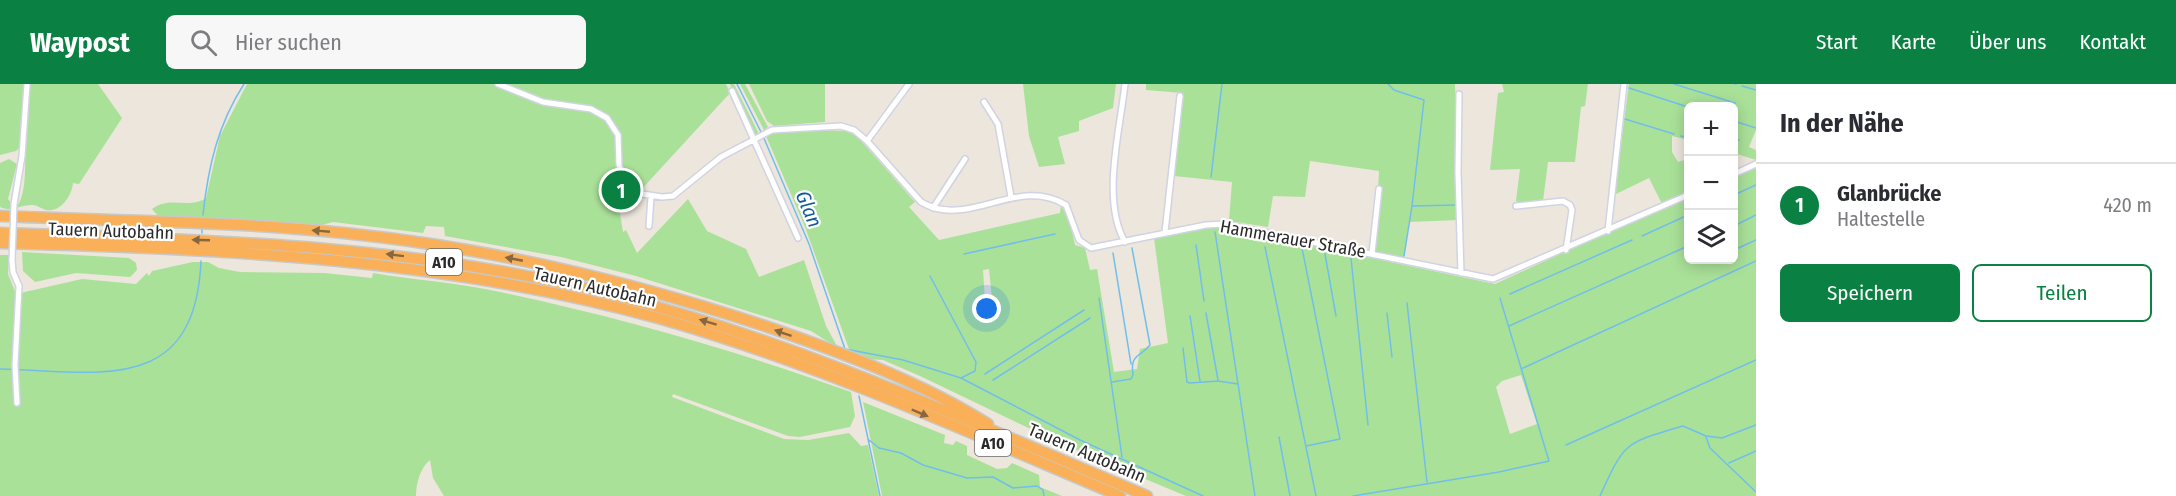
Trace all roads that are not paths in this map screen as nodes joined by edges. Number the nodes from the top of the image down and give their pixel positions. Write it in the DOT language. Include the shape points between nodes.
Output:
graph roads {
  1 [pos="27,84"];
  2 [pos="498,84"];
  3 [pos="909,84"];
  4 [pos="1125,84"];
  5 [pos="1624,84"];
  6 [pos="732,92"];
  7 [pos="1459,94"];
  8 [pos="1180,96"];
  9 [pos="984,102"];
  10 [pos="755,138"];
  11 [pos="867,141"];
  12 [pos="964,159"];
  13 [pos="1756,164"];
  14 [pos="1738,172"];
  15 [pos="1379,189"];
  16 [pos="651,197"];
  17 [pos="1011,197"];
  18 [pos="1684,197"];
  19 [pos="1516,206"];
  20 [pos="933,208"];
  21 [pos="0,216"];
  22 [pos="649,225"];
  23 [pos="1608,231"];
  24 [pos="0,232"];
  25 [pos="1165,232"];
  26 [pos="798,238"];
  27 [pos="32,239"];
  28 [pos="1125,242"];
  29 [pos="0,243"];
  30 [pos="1566,250"];
  31 [pos="1372,254"];
  32 [pos="1461,273"];
  33 [pos="17,403"];
  34 [pos="1014,440"];
  35 [pos="1120,496"];
  36 [pos="1148,496"];
  1 -- 33 [label="street, bridge" via="12,260 19,286"];
  2 -- 16 [label="street" via="543,102 603,114 618,135 623,180"];
  3 -- 11 [label="street"];
  4 -- 28 [label="street" via="1113,206"];
  5 -- 23 [label="street"];
  6 -- 10 [label="street"];
  7 -- 32 [label="street"];
  8 -- 25 [label="street"];
  9 -- 17 [label="street" via="998,124"];
  10 -- 11 [label="street" via="772,130 841,126 854,130"];
  10 -- 16 [label="street" via="706,167 679,192"];
  10 -- 26 [label="street"];
  11 -- 20 [label="street" via="921,202"];
  12 -- 20 [label="street"];
  13 -- 14 [label="street"];
  15 -- 31 [label="street"];
  16 -- 22 [label="street"];
  17 -- 20 [label="street, Hammerauer Straße" via="963,210"];
  17 -- 28 [label="street, Hammerauer Straße" via="1041,197 1065,205 1080,240 1088,247"];
  18 -- 23 [label="street, Hammerauer Straße"];
  19 -- 30 [label="street" via="1563,201 1570,205"];
  34 -- 21 [label="highway, one-way" via="961,407 838,353 724,313 552,266 420,242 287,228"];
  23 -- 30 [label="street, Hammerauer Straße"];
  24 -- 27 [label="highway"];
  25 -- 28 [label="street, Hammerauer Straße"];
  25 -- 31 [label="street, Hammerauer Straße" via="1224,224"];
  27 -- 29 [label="highway"];
  34 -- 27 [label="highway, A10, one-way" via="862,376 685,315 605,293 480,267 282,243"];
  27 -- 35 [label="highway, Tauern Autobahn / A10, one-way" via="352,260 479,278 658,318 848,383"];
  30 -- 32 [label="street, Hammerauer Straße" via="1501,278"];
  31 -- 32 [label="street, Hammerauer Straße"];
  34 -- 36 [label="highway, Tauern Autobahn / A10"];
}
